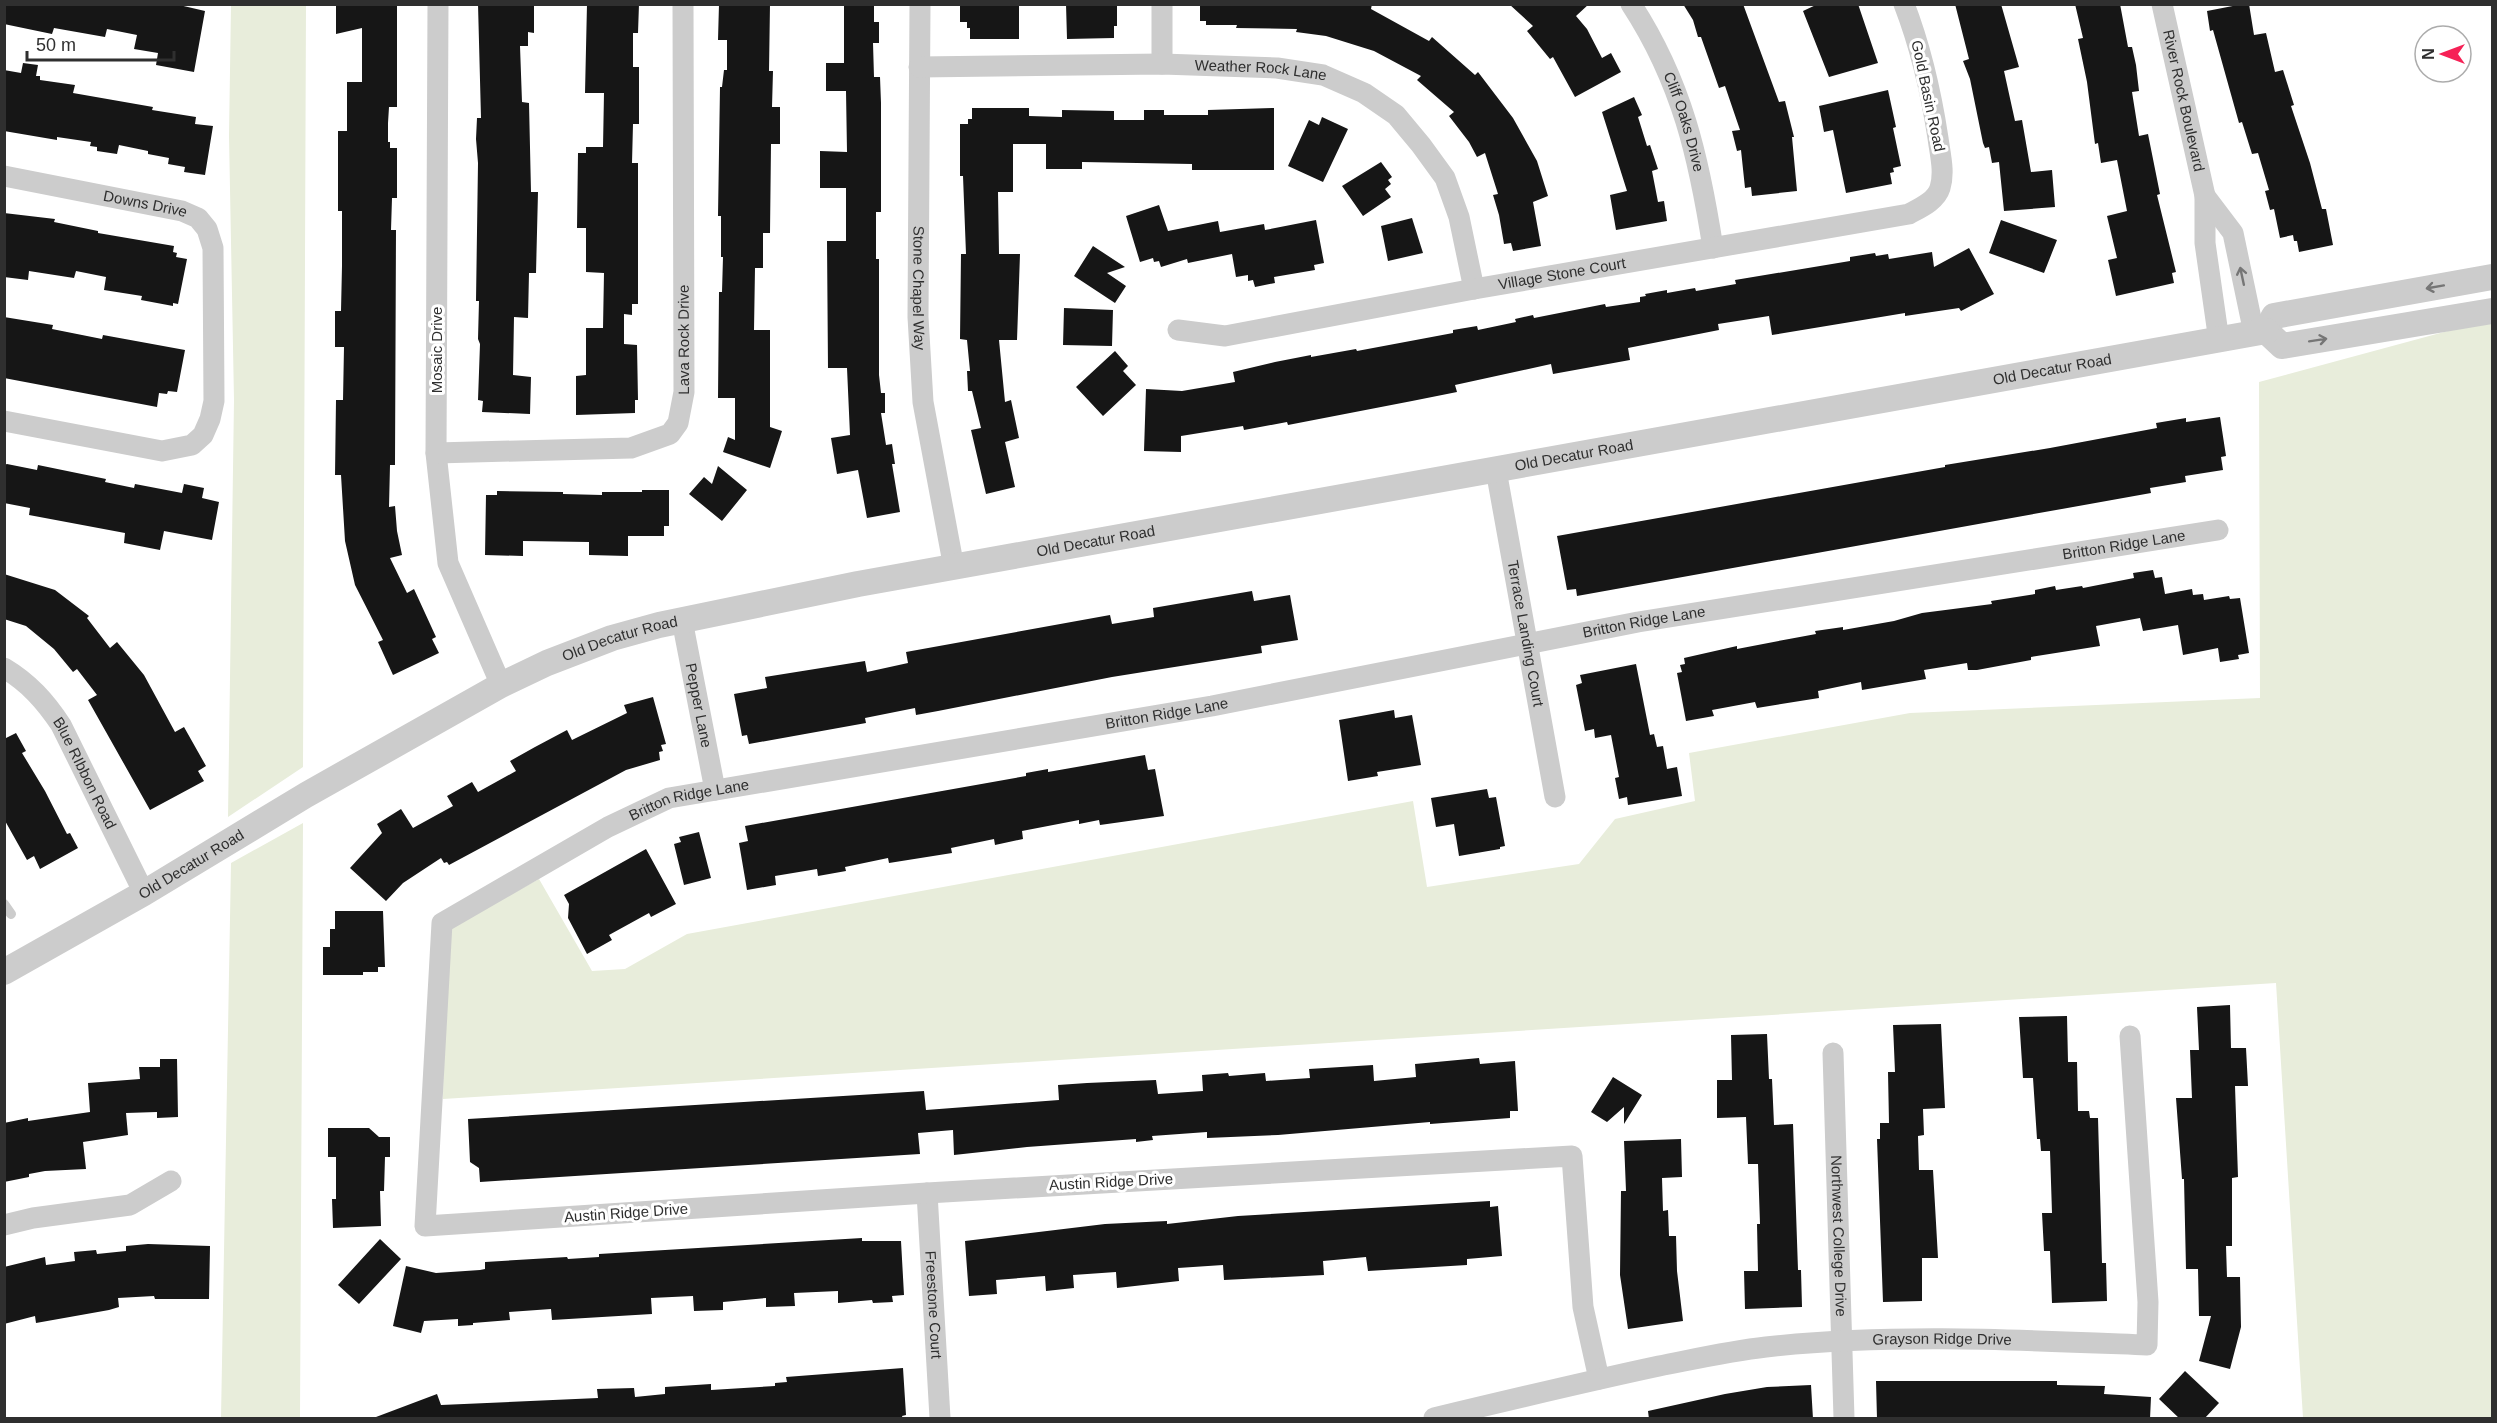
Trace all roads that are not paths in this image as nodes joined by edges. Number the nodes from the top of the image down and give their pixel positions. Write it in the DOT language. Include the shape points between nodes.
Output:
graph roads {
  1 [pos="438,4"];
  2 [pos="683,4"];
  3 [pos="920,4"];
  4 [pos="1162,4"];
  5 [pos="1631,4"];
  6 [pos="1904,4"];
  7 [pos="2162,4"];
  8 [pos="1162,64"];
  9 [pos="919,67"];
  10 [pos="4,176"];
  11 [pos="1940,190"];
  12 [pos="2205,196"];
  13 [pos="1713,248"];
  14 [pos="2493,277"];
  15 [pos="1474,289"];
  16 [pos="2493,311"];
  17 [pos="1178,330"];
  18 [pos="2260,332"];
  19 [pos="2219,341"];
  20 [pos="4,421"];
  21 [pos="436,453"];
  22 [pos="1496,470"];
  23 [pos="2218,530"];
  24 [pos="954,568"];
  25 [pos="682,620"];
  26 [pos="1527,644"];
  27 [pos="4,668"];
  28 [pos="501,685"];
  29 [pos="715,789"];
  30 [pos="1555,797"];
  31 [pos="144,893"];
  32 [pos="4,903"];
  33 [pos="11,914"];
  34 [pos="4,972"];
  35 [pos="2130,1035"];
  36 [pos="1833,1053"];
  37 [pos="171,1181"];
  38 [pos="927,1193"];
  39 [pos="4,1225"];
  40 [pos="425,1226"];
  41 [pos="1842,1341"];
  42 [pos="1599,1379"];
  43 [pos="940,1419"];
  44 [pos="1434,1419"];
  45 [pos="1844,1419"];
  1 -- 21 [label="street, Mosaic Drive"];
  2 -- 21 [label="street, Lava Rock Drive" via="684,392 678,423 670,434 631,448"];
  3 -- 9 [label="street, Stone Chapel Way"];
  4 -- 8 [label="street"];
  5 -- 13 [label="street, Cliff Oaks Drive" via="1652,36 1676,88 1704,190"];
  6 -- 11 [label="street, Gold Basin Road" via="1917,37 1933,106 1943,171"];
  7 -- 12 [label="street, River Rock Boulevard"];
  8 -- 9 [label="street, Weather Rock Lane"];
  8 -- 15 [label="street, Weather Rock Lane" via="1277,68 1323,75 1364,93 1396,115 1445,178 1459,217"];
  9 -- 24 [label="street, Stone Chapel Way" via="918,317 923,402"];
  10 -- 20 [label="street, Downs Drive" via="182,211 198,218 207,229 213,248 214,338 214,401 203,435 192,445 162,451"];
  11 -- 13 [label="street, Village Stone Court" via="1909,214"];
  18 -- 12 [label="street, River Rock Boulevard, one-way" via="2233,233"];
  12 -- 19 [label="street, River Rock Boulevard" via="2205,243"];
  13 -- 15 [label="street, Village Stone Court"];
  14 -- 18 [label="street, Old Decatur Road, one-way" via="2274,316"];
  15 -- 17 [label="street, Village Stone Court" via="1225,336"];
  18 -- 16 [label="street, one-way" via="2282,346"];
  18 -- 19 [label="street, Old Decatur Road"];
  19 -- 22 [label="street, Old Decatur Road"];
  21 -- 28 [label="street, Mosaic Drive" via="448,563"];
  22 -- 24 [label="street, Old Decatur Road"];
  22 -- 26 [label="street, Terrace Landing Court"];
  23 -- 26 [label="street, Britton Ridge Lane" via="1650,620"];
  24 -- 25 [label="street, Old Decatur Road"];
  25 -- 28 [label="street, Old Decatur Road" via="612,638"];
  25 -- 29 [label="street, Pepper Lane"];
  26 -- 29 [label="street, Britton Ridge Lane" via="1212,706"];
  26 -- 30 [label="street, Terrace Landing Court"];
  27 -- 31 [label="street, Blue RIbbon Road" via="23,679 61,725"];
  28 -- 31 [label="street, Old Decatur Road" via="306,795"];
  29 -- 40 [label="street, Britton Ridge Lane" via="669,798 608,827 442,923"];
  31 -- 34 [label="street, Old Decatur Road"];
  32 -- 33 [label="lane"];
  35 -- 41 [label="street, Grayson Ridge Drive" via="2148,1302 2147,1345 2003,1339"];
  36 -- 41 [label="street, Northwest College Drive"];
  37 -- 39 [label="street" via="130,1205"];
  38 -- 40 [label="street, Austin Ridge Drive"];
  38 -- 42 [label="street, Austin Ridge Drive" via="1572,1156 1582,1306"];
  38 -- 43 [label="street, Freestone Court"];
  41 -- 42 [label="street, Grayson Ridge Drive" via="1732,1352"];
  41 -- 45 [label="street, Northwest College Drive"];
  42 -- 44 [label="street, Grayson Ridge Drive"];
}
